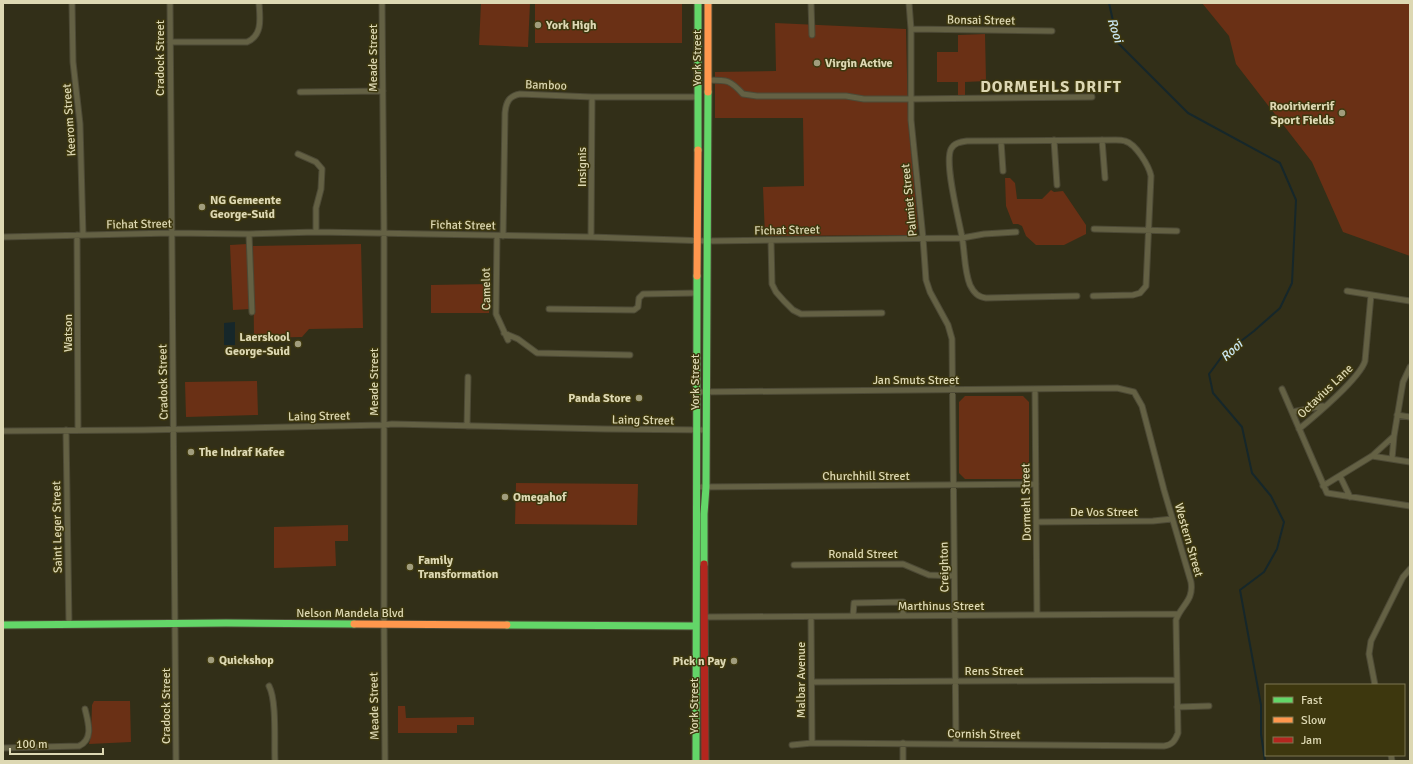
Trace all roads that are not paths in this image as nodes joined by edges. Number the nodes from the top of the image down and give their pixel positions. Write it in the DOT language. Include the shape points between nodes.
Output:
graph roads {
  1 [pos="72,3"];
  2 [pos="170,3"];
  3 [pos="259,3"];
  4 [pos="382,3"];
  5 [pos="698,3"];
  6 [pos="708,3"];
  7 [pos="812,3"];
  8 [pos="910,3"];
  9 [pos="911,29"];
  10 [pos="1052,31"];
  11 [pos="812,35"];
  12 [pos="170,42"];
  13 [pos="708,80"];
  14 [pos="383,91"];
  15 [pos="300,92"];
  16 [pos="592,97"];
  17 [pos="697,97"];
  18 [pos="1092,97"];
  19 [pos="910,100"];
  20 [pos="1054,140"];
  21 [pos="1102,140"];
  22 [pos="1001,141"];
  23 [pos="298,154"];
  24 [pos="1003,171"];
  25 [pos="1105,178"];
  26 [pos="1057,185"];
  27 [pos="1094,229"];
  28 [pos="1149,230"];
  29 [pos="1177,231"];
  30 [pos="316,232"];
  31 [pos="1016,232"];
  32 [pos="171,233"];
  33 [pos="249,234"];
  34 [pos="384,234"];
  35 [pos="80,235"];
  36 [pos="496,236"];
  37 [pos="503,236"];
  38 [pos="3,237"];
  39 [pos="591,237"];
  40 [pos="923,238"];
  41 [pos="962,238"];
  42 [pos="771,240"];
  43 [pos="697,241"];
  44 [pos="706,241"];
  45 [pos="1347,291"];
  46 [pos="697,293"];
  47 [pos="1372,295"];
  48 [pos="1077,296"];
  49 [pos="1093,296"];
  50 [pos="1410,301"];
  51 [pos="549,308"];
  52 [pos="252,312"];
  53 [pos="882,313"];
  54 [pos="504,333"];
  55 [pos="508,340"];
  56 [pos="630,354"];
  57 [pos="1410,367"];
  58 [pos="1410,375"];
  59 [pos="468,377"];
  60 [pos="1403,382"];
  61 [pos="1035,389"];
  62 [pos="1282,389"];
  63 [pos="952,390"];
  64 [pos="697,392"];
  65 [pos="706,392"];
  66 [pos="1134,392"];
  67 [pos="1324,406"];
  68 [pos="1292,412"];
  69 [pos="1397,415"];
  70 [pos="1410,417"];
  71 [pos="384,425"];
  72 [pos="467,426"];
  73 [pos="174,429"];
  74 [pos="1299,429"];
  75 [pos="66,430"];
  76 [pos="78,430"];
  77 [pos="697,430"];
  78 [pos="706,430"];
  79 [pos="3,431"];
  80 [pos="1394,436"];
  81 [pos="1372,456"];
  82 [pos="1392,459"];
  83 [pos="1410,462"];
  84 [pos="1340,476"];
  85 [pos="1036,484"];
  86 [pos="953,485"];
  87 [pos="1323,486"];
  88 [pos="696,487"];
  89 [pos="706,487"];
  90 [pos="1350,497"];
  91 [pos="1410,506"];
  92 [pos="1172,519"];
  93 [pos="1036,522"];
  94 [pos="794,565"];
  95 [pos="1410,569"];
  96 [pos="954,576"];
  97 [pos="1178,614"];
  98 [pos="1037,615"];
  99 [pos="853,616"];
  100 [pos="902,616"];
  101 [pos="954,616"];
  102 [pos="705,617"];
  103 [pos="811,617"];
  104 [pos="175,623"];
  105 [pos="69,624"];
  106 [pos="384,624"];
  107 [pos="3,625"];
  108 [pos="696,626"];
  109 [pos="1177,680"];
  110 [pos="955,681"];
  111 [pos="812,682"];
  112 [pos="1375,684"];
  113 [pos="270,686"];
  114 [pos="1209,706"];
  115 [pos="1178,708"];
  116 [pos="85,709"];
  117 [pos="1175,741"];
  118 [pos="812,742"];
  119 [pos="903,743"];
  120 [pos="956,743"];
  121 [pos="792,745"];
  122 [pos="3,748"];
  123 [pos="176,761"];
  124 [pos="275,761"];
  125 [pos="385,761"];
  126 [pos="696,761"];
  127 [pos="705,761"];
  128 [pos="903,761"];
  1 -- 35 [label="street, Keerom Street" via="73,62 80,124"];
  2 -- 12 [label="street, Cradock Street"];
  3 -- 12 [label="street" via="260,28 252,40 240,43"];
  4 -- 14 [label="street, Meade Street"];
  5 -- 17 [label="main road, York Street"];
  6 -- 13 [label="main road, York Street"];
  7 -- 11 [label="street"];
  8 -- 9 [label="street, Palmiet Street"];
  9 -- 10 [label="street, Bonsai Street"];
  9 -- 19 [label="street, Palmiet Street"];
  12 -- 32 [label="street, Cradock Street"];
  13 -- 19 [label="street" via="728,81 748,96 846,96"];
  13 -- 44 [label="main road, York Street"];
  14 -- 15 [label="street"];
  14 -- 34 [label="street, Meade Street"];
  16 -- 17 [label="street, Bamboo"];
  16 -- 37 [label="street, Bamboo" via="520,94 508,100 505,113"];
  16 -- 39 [label="street, Insignis"];
  17 -- 43 [label="main road, York Street"];
  18 -- 19 [label="street"];
  19 -- 40 [label="street, Palmiet Street"];
  20 -- 21 [label="street"];
  20 -- 22 [label="street"];
  20 -- 26 [label="street"];
  21 -- 25 [label="street"];
  21 -- 28 [label="street" via="1124,140 1130,143 1150,169 1152,185"];
  22 -- 24 [label="street"];
  22 -- 41 [label="street" via="960,142 950,151 954,203"];
  23 -- 30 [label="street" via="316,162 322,169 322,185 316,208"];
  27 -- 28 [label="street"];
  28 -- 29 [label="street"];
  28 -- 49 [label="street" via="1147,280 1144,290 1133,295"];
  30 -- 33 [label="street, Fichat Street"];
  30 -- 34 [label="street, Fichat Street"];
  31 -- 41 [label="street, Fichat Street"];
  32 -- 33 [label="street, Fichat Street"];
  32 -- 35 [label="street, Fichat Street"];
  32 -- 73 [label="street, Cradock Street"];
  33 -- 52 [label="street"];
  34 -- 36 [label="street, Fichat Street"];
  34 -- 71 [label="street, Meade Street"];
  35 -- 38 [label="street, Fichat Street"];
  35 -- 76 [label="street, Watson"];
  36 -- 37 [label="street, Fichat Street"];
  36 -- 54 [label="street, Camelot" via="496,314"];
  37 -- 39 [label="street, Fichat Street"];
  39 -- 43 [label="street, Fichat Street"];
  40 -- 41 [label="street, Fichat Street"];
  40 -- 42 [label="street, Fichat Street"];
  40 -- 63 [label="street, Palmiet Street" via="927,284 951,333"];
  41 -- 48 [label="street" via="965,267 970,284 975,294 980,297"];
  42 -- 44 [label="street, Fichat Street"];
  42 -- 53 [label="street" via="772,284 793,310 801,314"];
  43 -- 44 [label="street, Fichat Street"];
  43 -- 46 [label="main road, York Street"];
  44 -- 65 [label="main road, York Street"];
  45 -- 47 [label="street"];
  46 -- 51 [label="street" via="643,294 639,298 638,307 634,310"];
  46 -- 64 [label="main road, York Street"];
  47 -- 50 [label="street"];
  47 -- 67 [label="street, Octavius Lane" via="1364,367"];
  54 -- 55 [label="street, Camelot"];
  54 -- 56 [label="street" via="518,339 537,353"];
  57 -- 60 [label="street"];
  58 -- 60 [label="street"];
  59 -- 72 [label="street"];
  60 -- 69 [label="street"];
  61 -- 63 [label="street, Jan Smuts Street"];
  61 -- 66 [label="street, Jan Smuts Street" via="1117,388"];
  61 -- 85 [label="street, Dormehl Street"];
  62 -- 68 [label="street"];
  63 -- 65 [label="street, Jan Smuts Street"];
  63 -- 86 [label="street, Creighton"];
  64 -- 65 [label="street, Jan Smuts Street"];
  64 -- 77 [label="main road, York Street"];
  65 -- 78 [label="main road, York Street"];
  66 -- 92 [label="street, Western Street" via="1142,406"];
  67 -- 68 [label="street"];
  67 -- 74 [label="street, Octavius Lane"];
  68 -- 74 [label="street"];
  69 -- 70 [label="street"];
  69 -- 80 [label="street"];
  71 -- 72 [label="street, Laing Street"];
  71 -- 73 [label="street, Laing Street"];
  71 -- 106 [label="street, Meade Street"];
  72 -- 77 [label="street, Laing Street"];
  73 -- 76 [label="street, Laing Street"];
  73 -- 104 [label="street, Cradock Street"];
  74 -- 87 [label="street"];
  75 -- 76 [label="street, Laing Street"];
  75 -- 79 [label="street, Laing Street"];
  75 -- 105 [label="street, Saint Leger Street"];
  77 -- 78 [label="street, Laing Street"];
  77 -- 88 [label="main road, York Street"];
  78 -- 89 [label="main road, York Street"];
  80 -- 81 [label="street"];
  80 -- 82 [label="street"];
  81 -- 82 [label="street"];
  81 -- 84 [label="street"];
  82 -- 83 [label="street"];
  84 -- 87 [label="street"];
  84 -- 90 [label="street"];
  85 -- 86 [label="street, Churchhill Street"];
  85 -- 93 [label="street, Dormehl Street"];
  86 -- 89 [label="street, Churchhill Street"];
  86 -- 96 [label="street, Creighton"];
  87 -- 90 [label="street" via="1328,494"];
  88 -- 89 [label="street, Churchhill Street"];
  88 -- 108 [label="main road, York Street"];
  89 -- 102 [label="main road, York Street"];
  90 -- 91 [label="street"];
  92 -- 93 [label="street, De Vos Street"];
  92 -- 97 [label="street, Western Street" via="1192,589"];
  93 -- 98 [label="street, Dormehl Street"];
  94 -- 96 [label="street, Ronald Street" via="903,564 929,575"];
  95 -- 112 [label="street" via="1403,577 1371,641 1369,654"];
  96 -- 101 [label="street, Creighton"];
  97 -- 98 [label="street, Marthinus Street"];
  97 -- 109 [label="street, Western Street" via="1175,626"];
  98 -- 101 [label="street, Marthinus Street"];
  99 -- 100 [label="street, Marthinus Street"];
  99 -- 100 [label="street" via="854,603 903,602"];
  99 -- 103 [label="street, Marthinus Street"];
  100 -- 101 [label="street, Marthinus Street"];
  101 -- 110 [label="street, Creighton"];
  102 -- 103 [label="street, Marthinus Street"];
  102 -- 108 [label="main road"];
  102 -- 127 [label="main road, York Street"];
  103 -- 111 [label="street, Malbar Avenue"];
  104 -- 105 [label="main road, Nelson Mandela Blvd"];
  104 -- 106 [label="main road, Nelson Mandela Blvd"];
  104 -- 123 [label="street, Cradock Street"];
  105 -- 107 [label="main road, Nelson Mandela Blvd"];
  106 -- 108 [label="main road, Nelson Mandela Blvd"];
  106 -- 125 [label="street, Meade Street"];
  108 -- 126 [label="main road, York Street"];
  109 -- 110 [label="street, Rens Street"];
  109 -- 115 [label="street, Western Street"];
  110 -- 111 [label="street, Rens Street"];
  110 -- 120 [label="street, Creighton"];
  111 -- 118 [label="street, Malbar Avenue"];
  113 -- 124 [label="street" via="274,701"];
  114 -- 115 [label="street"];
  115 -- 117 [label="street, Western Street" via="1178,733"];
  116 -- 122 [label="street" via="88,735 86,741 78,746"];
  117 -- 120 [label="street, Cornish Street" via="1164,746"];
  118 -- 119 [label="street, Cornish Street"];
  118 -- 121 [label="street, Cornish Street"];
  119 -- 120 [label="street, Cornish Street"];
  119 -- 128 [label="street"];
}
